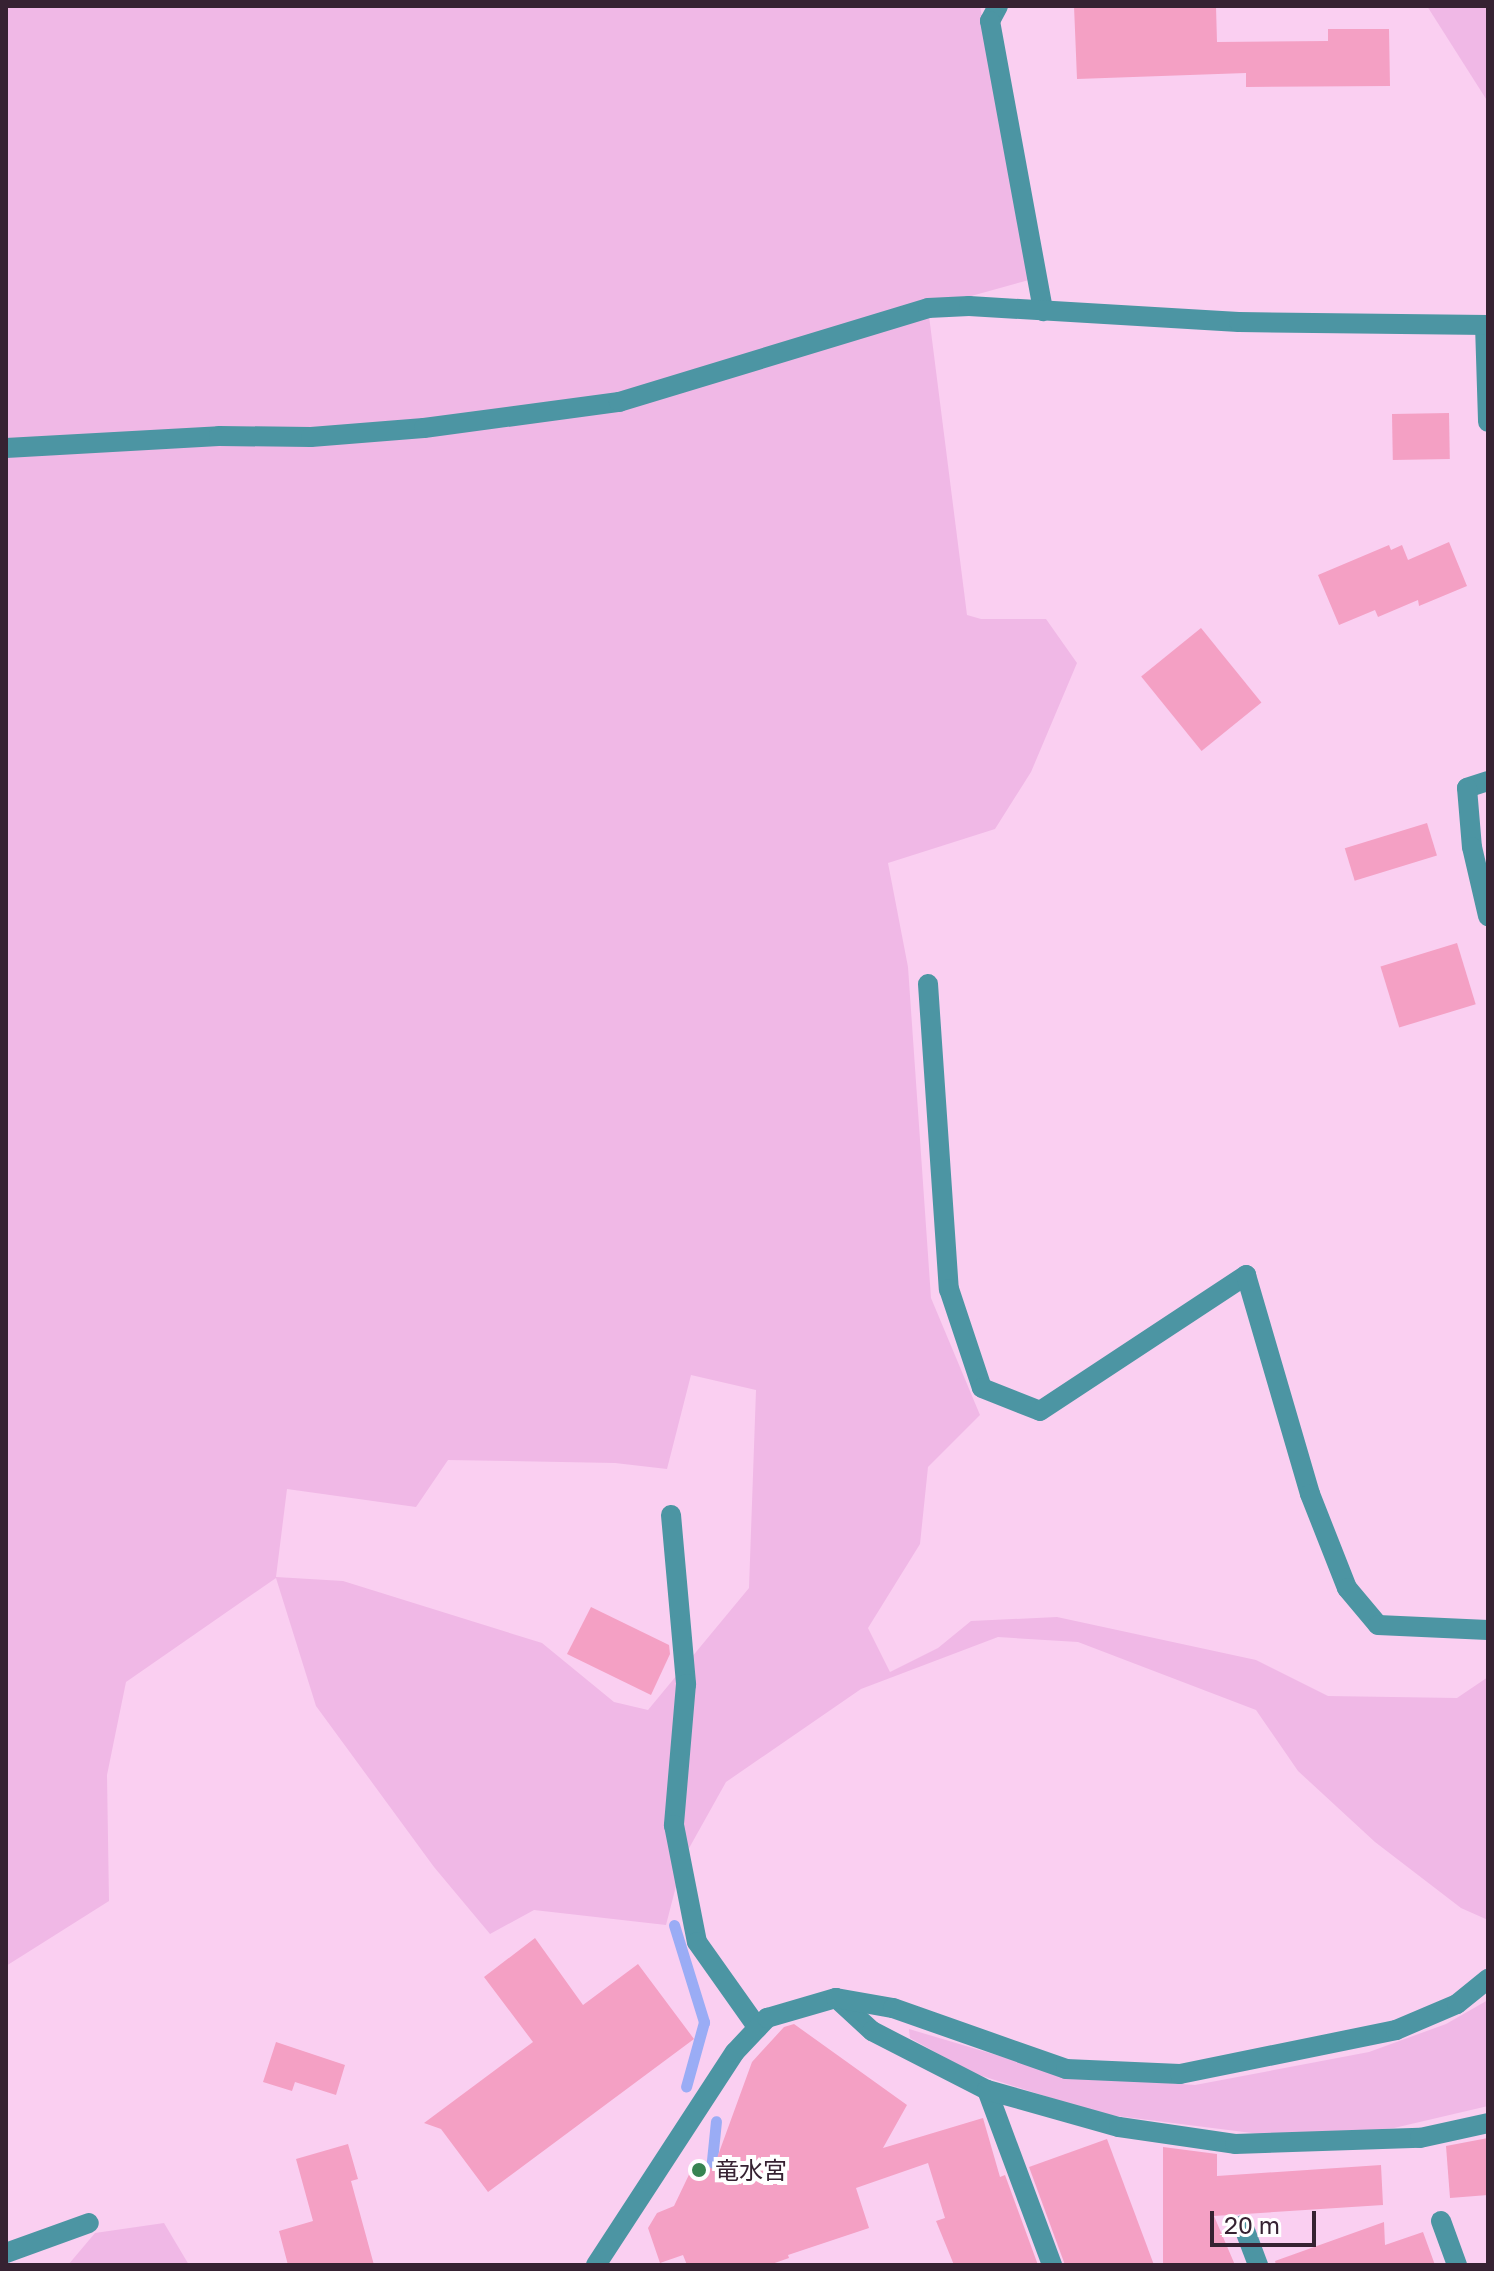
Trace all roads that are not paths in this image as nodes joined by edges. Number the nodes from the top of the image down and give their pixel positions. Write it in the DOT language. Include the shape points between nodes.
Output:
graph roads {
  1 [pos="998,6"];
  2 [pos="1043,311"];
  3 [pos="1487,325"];
  4 [pos="1488,422"];
  5 [pos="6,448"];
  6 [pos="1488,781"];
  7 [pos="1488,916"];
  8 [pos="928,984"];
  9 [pos="671,1515"];
  10 [pos="1488,1630"];
  11 [pos="1488,1979"];
  12 [pos="836,1998"];
  13 [pos="758,2028"];
  14 [pos="987,2090"];
  15 [pos="1488,2123"];
  16 [pos="1441,2221"];
  17 [pos="89,2223"];
  18 [pos="1243,2225"];
  19 [pos="6,2253"];
  20 [pos="596,2265"];
  21 [pos="1052,2265"];
  22 [pos="1258,2265"];
  23 [pos="1457,2265"];
  1 -- 2 [label="street" via="990,21"];
  2 -- 3 [label="street" via="1239,322"];
  2 -- 5 [label="street" via="928,308 619,402 452,425 311,437 219,436"];
  3 -- 4 [label="street"];
  6 -- 7 [label="street" via="1467,788 1472,847"];
  8 -- 10 [label="street" via="949,1289 982,1388 1040,1411 1246,1275 1310,1494 1347,1588 1378,1625"];
  9 -- 13 [label="street" via="686,1684 674,1825 697,1942"];
  11 -- 12 [label="street" via="1457,2004 1396,2030 1180,2074 1066,2069 893,2008"];
  12 -- 13 [label="street" via="767,2018"];
  12 -- 14 [label="street" via="872,2031"];
  13 -- 20 [label="street" via="735,2052"];
  14 -- 15 [label="street" via="1119,2127 1235,2144 1420,2138"];
  14 -- 21 [label="street"];
  16 -- 23 [label="street"];
  17 -- 19 [label="street"];
  18 -- 22 [label="street"];
}
